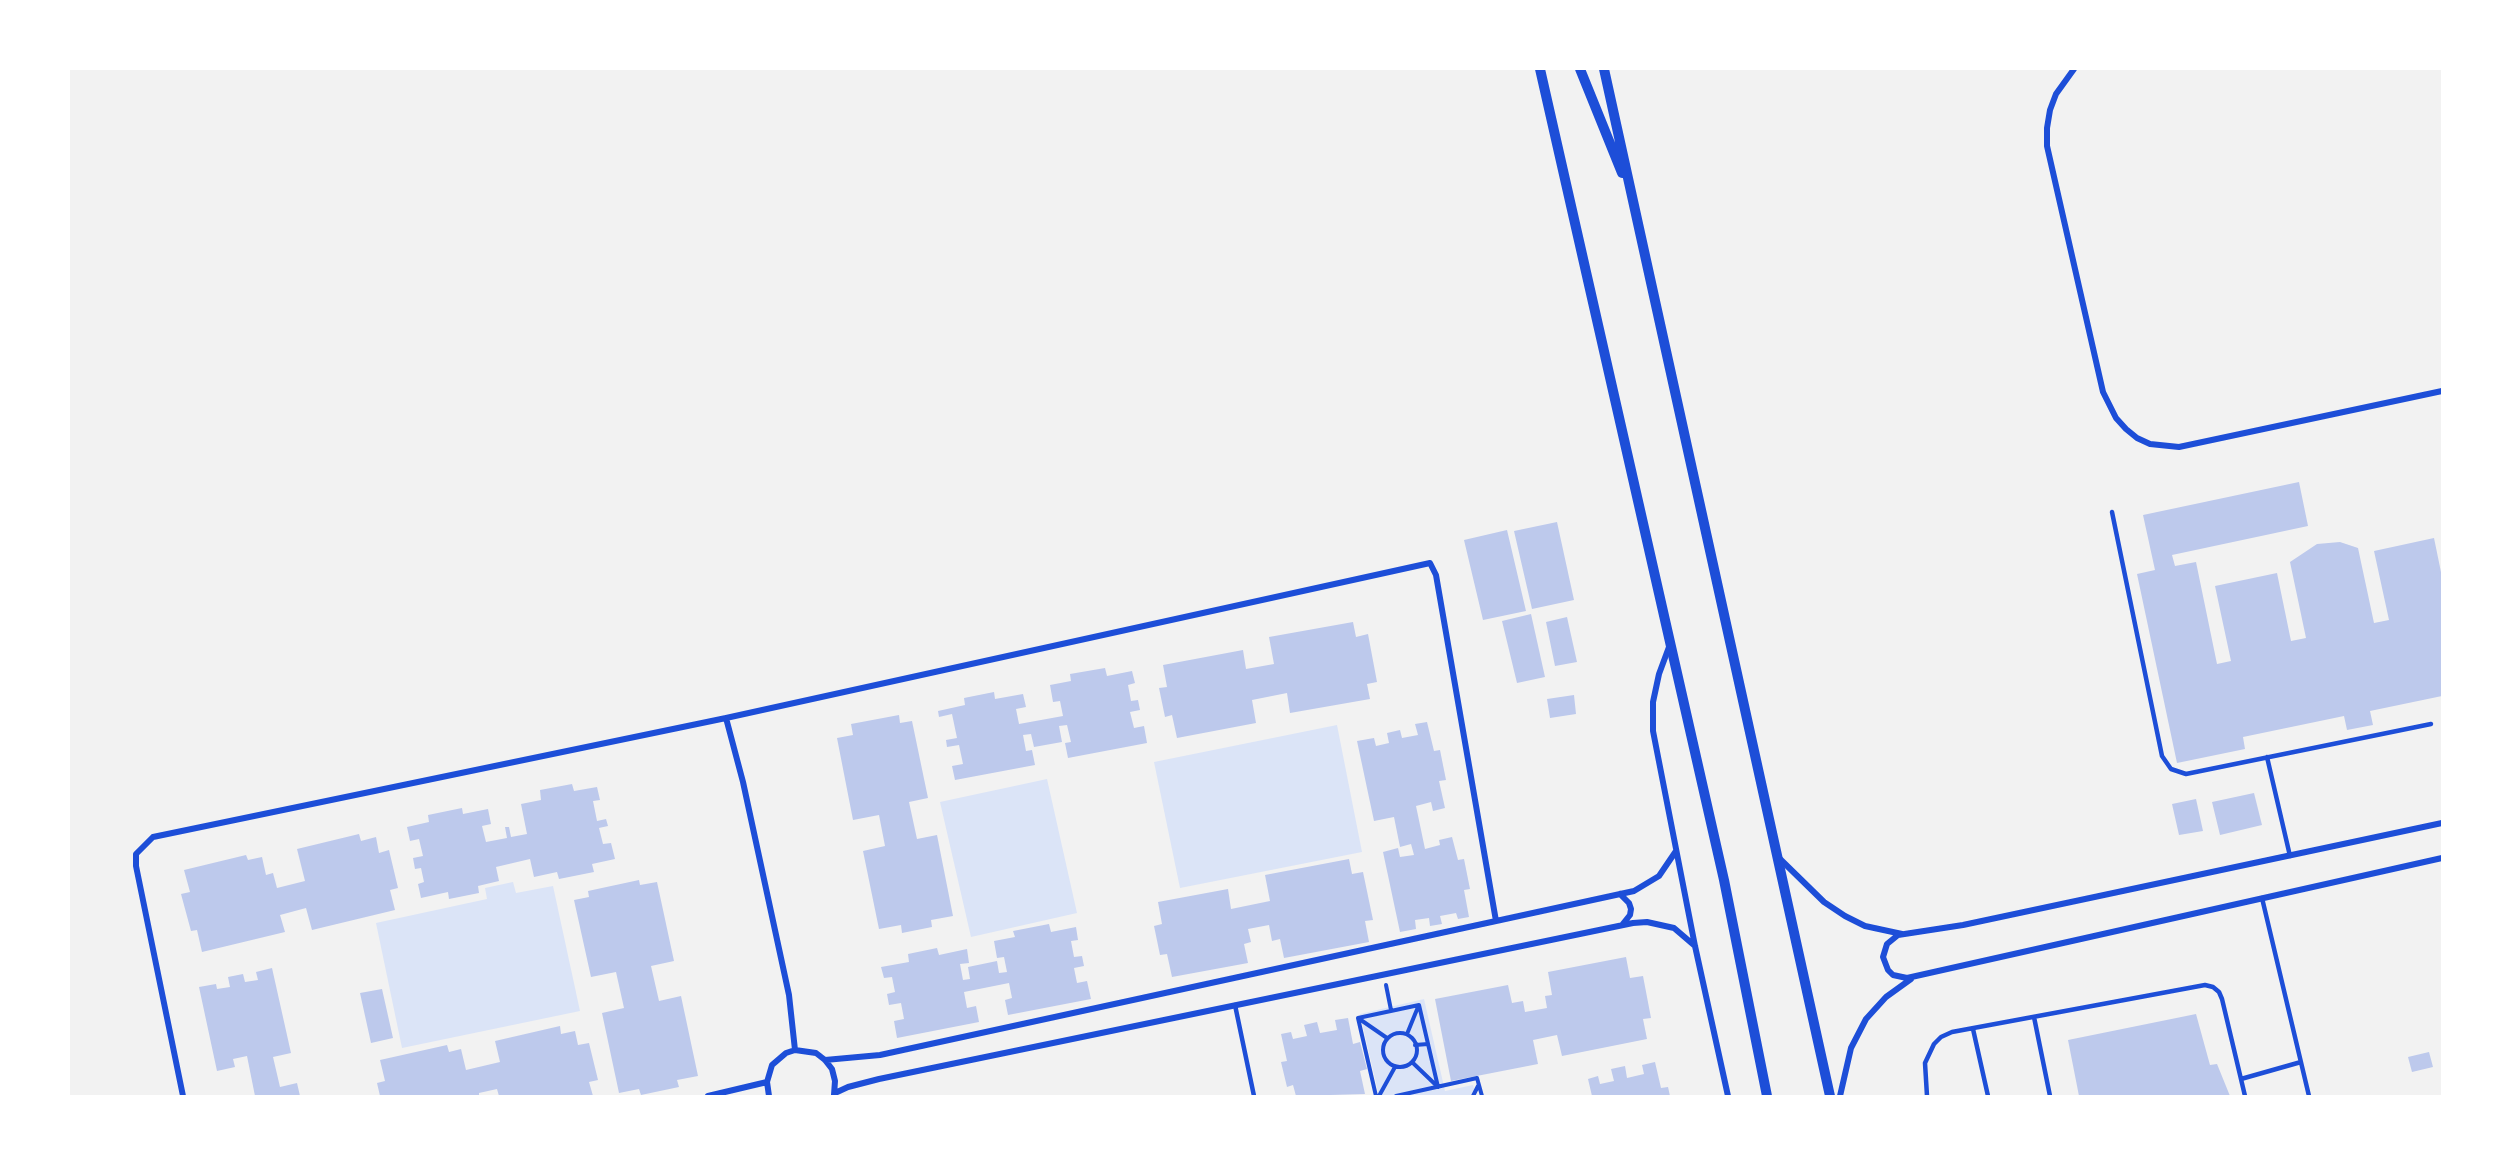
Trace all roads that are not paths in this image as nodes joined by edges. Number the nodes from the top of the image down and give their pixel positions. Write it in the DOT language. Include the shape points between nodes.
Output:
graph roads {
  1 [pos="1540,69"];
  2 [pos="1580,69"];
  3 [pos="1604,69"];
  4 [pos="2074,69"];
  5 [pos="1633,198"];
  6 [pos="2442,391"];
  7 [pos="2112,512"];
  8 [pos="1670,647"];
  9 [pos="726,718"];
  10 [pos="2431,724"];
  11 [pos="2267,758"];
  12 [pos="2442,823"];
  13 [pos="1676,851"];
  14 [pos="2290,856"];
  15 [pos="1779,858"];
  16 [pos="2442,858"];
  17 [pos="1620,894"];
  18 [pos="2262,898"];
  19 [pos="1496,921"];
  20 [pos="1622,925"];
  21 [pos="1906,934"];
  22 [pos="1695,946"];
  23 [pos="1914,977"];
  24 [pos="1235,1005"];
  25 [pos="2034,1017"];
  26 [pos="1973,1029"];
  27 [pos="795,1050"];
  28 [pos="825,1060"];
  29 [pos="2301,1062"];
  30 [pos="2241,1079"];
  31 [pos="766,1082"];
  32 [pos="1768,1094"];
  33 [pos="834,1095"];
  34 [pos="183,1096"];
  35 [pos="708,1096"];
  36 [pos="769,1096"];
  37 [pos="1254,1096"];
  38 [pos="1728,1096"];
  39 [pos="1830,1096"];
  40 [pos="1840,1096"];
  41 [pos="1927,1096"];
  42 [pos="1988,1096"];
  43 [pos="2050,1096"];
  44 [pos="2245,1096"];
  45 [pos="2309,1096"];
  1 -- 8 [label="street"];
  2 -- 5 [label="street"];
  3 -- 5 [label="street"];
  4 -- 6 [label="street" via="2050,110 2047,146 2103,392 2126,429 2150,444 2179,447"];
  5 -- 15 [label="street"];
  7 -- 11 [label="lane" via="2165,764 2186,774"];
  8 -- 13 [label="street" via="1653,702 1653,732"];
  8 -- 32 [label="street"];
  9 -- 19 [label="street" via="1430,563 1436,575"];
  9 -- 27 [label="street" via="789,995"];
  9 -- 34 [label="street" via="153,837 136,854 136,866"];
  10 -- 11 [label="lane"];
  11 -- 14 [label="lane"];
  12 -- 14 [label="street"];
  13 -- 17 [label="street" via="1659,876 1647,885"];
  13 -- 22 [label="street"];
  14 -- 21 [label="street"];
  15 -- 21 [label="street" via="1824,902 1845,916 1865,926"];
  15 -- 39 [label="street"];
  16 -- 18 [label="street"];
  17 -- 19 [label="street"];
  17 -- 20 [label="street" via="1631,909"];
  18 -- 23 [label="street"];
  18 -- 29 [label="lane"];
  19 -- 28 [label="street" via="880,1055"];
  20 -- 22 [label="street" via="1660,924 1686,936"];
  20 -- 24 [label="street"];
  21 -- 23 [label="street" via="1892,939 1883,957 1893,975"];
  22 -- 38 [label="street"];
  23 -- 40 [label="street" via="1886,997 1866,1019 1851,1048"];
  24 -- 33 [label="street" via="863,1082"];
  24 -- 37 [label="lane"];
  25 -- 26 [label="lane"];
  25 -- 30 [label="lane" via="2192,987 2213,987 2222,999"];
  25 -- 43 [label="lane"];
  26 -- 41 [label="lane" via="1941,1037 1934,1044 1925,1063"];
  26 -- 42 [label="lane"];
  27 -- 28 [label="street" via="816,1053"];
  27 -- 31 [label="street" via="778,1058"];
  28 -- 33 [label="street" via="832,1069"];
  29 -- 30 [label="lane"];
  29 -- 45 [label="lane"];
  30 -- 44 [label="lane"];
  31 -- 35 [label="street"];
  31 -- 36 [label="street"];
}
